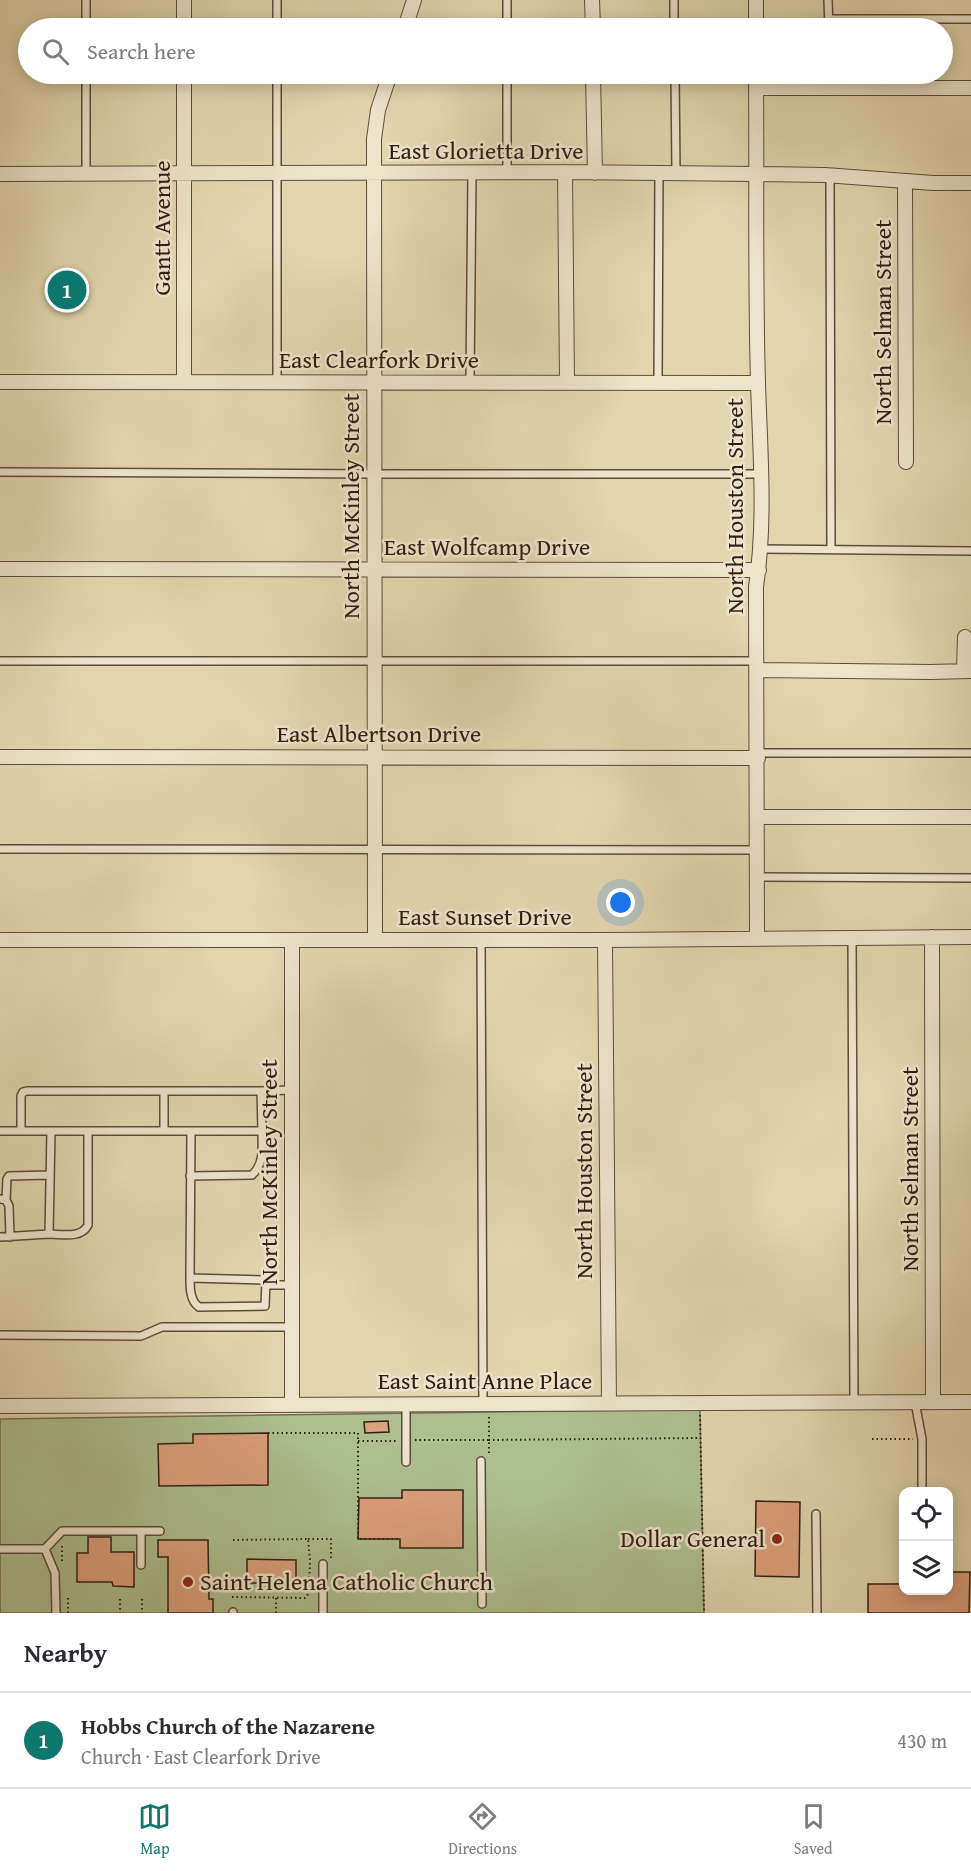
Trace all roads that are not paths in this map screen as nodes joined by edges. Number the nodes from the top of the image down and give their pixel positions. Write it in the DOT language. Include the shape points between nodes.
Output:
graph roads {
  1 [pos="86,0"];
  2 [pos="184,0"];
  3 [pos="277,0"];
  4 [pos="414,0"];
  5 [pos="507,0"];
  6 [pos="592,0"];
  7 [pos="674,0"];
  8 [pos="756,0"];
  9 [pos="828,0"];
  10 [pos="86,18"];
  11 [pos="184,18"];
  12 [pos="277,18"];
  13 [pos="408,18"];
  14 [pos="507,18"];
  15 [pos="593,18"];
  16 [pos="674,18"];
  17 [pos="756,18"];
  18 [pos="829,18"];
  19 [pos="953,19"];
  20 [pos="971,19"];
  21 [pos="86,84"];
  22 [pos="184,84"];
  23 [pos="277,84"];
  24 [pos="387,84"];
  25 [pos="507,84"];
  26 [pos="593,84"];
  27 [pos="675,84"];
  28 [pos="757,84"];
  29 [pos="889,84"];
  30 [pos="971,88"];
  31 [pos="565,172"];
  32 [pos="86,173"];
  33 [pos="184,173"];
  34 [pos="276,173"];
  35 [pos="472,173"];
  36 [pos="507,173"];
  37 [pos="595,173"];
  38 [pos="659,173"];
  39 [pos="676,173"];
  40 [pos="0,174"];
  41 [pos="374,174"];
  42 [pos="756,174"];
  43 [pos="830,175"];
  44 [pos="905,181"];
  45 [pos="971,183"];
  46 [pos="567,381"];
  47 [pos="0,382"];
  48 [pos="184,382"];
  49 [pos="277,382"];
  50 [pos="374,382"];
  51 [pos="470,382"];
  52 [pos="658,382"];
  53 [pos="758,383"];
  54 [pos="906,462"];
  55 [pos="0,472"];
  56 [pos="374,474"];
  57 [pos="762,474"];
  58 [pos="761,549"];
  59 [pos="831,549"];
  60 [pos="971,551"];
  61 [pos="0,569"];
  62 [pos="373,570"];
  63 [pos="759,570"];
  64 [pos="965,637"];
  65 [pos="0,661"];
  66 [pos="374,662"];
  67 [pos="756,666"];
  68 [pos="968,671"];
  69 [pos="971,753"];
  70 [pos="758,755"];
  71 [pos="373,756"];
  72 [pos="0,757"];
  73 [pos="758,817"];
  74 [pos="971,817"];
  75 [pos="0,849"];
  76 [pos="373,850"];
  77 [pos="758,850"];
  78 [pos="757,877"];
  79 [pos="971,878"];
  80 [pos="932,937"];
  81 [pos="971,937"];
  82 [pos="757,938"];
  83 [pos="852,938"];
  84 [pos="0,940"];
  85 [pos="292,940"];
  86 [pos="375,940"];
  87 [pos="481,940"];
  88 [pos="605,940"];
  89 [pos="292,1090"];
  90 [pos="164,1091"];
  91 [pos="261,1091"];
  92 [pos="0,1131"];
  93 [pos="21,1131"];
  94 [pos="51,1131"];
  95 [pos="88,1131"];
  96 [pos="164,1131"];
  97 [pos="191,1131"];
  98 [pos="262,1131"];
  99 [pos="50,1175"];
  100 [pos="190,1176"];
  101 [pos="3,1199"];
  102 [pos="49,1234"];
  103 [pos="0,1237"];
  104 [pos="10,1237"];
  105 [pos="190,1278"];
  106 [pos="266,1285"];
  107 [pos="291,1285"];
  108 [pos="291,1327"];
  109 [pos="0,1335"];
  110 [pos="855,1402"];
  111 [pos="915,1402"];
  112 [pos="933,1402"];
  113 [pos="971,1402"];
  114 [pos="609,1403"];
  115 [pos="292,1404"];
  116 [pos="406,1404"];
  117 [pos="0,1406"];
  118 [pos="486,1408"];
  119 [pos="481,1461"];
  120 [pos="406,1462"];
  121 [pos="922,1487"];
  122 [pos="816,1514"];
  123 [pos="141,1531"];
  124 [pos="160,1531"];
  125 [pos="0,1549"];
  126 [pos="45,1549"];
  127 [pos="323,1564"];
  128 [pos="141,1565"];
  129 [pos="482,1604"];
  130 [pos="56,1613"];
  131 [pos="323,1613"];
  132 [pos="817,1613"];
  1 -- 10 [label="lane"];
  2 -- 11 [label="street"];
  3 -- 12 [label="lane"];
  4 -- 13 [label="street"];
  5 -- 14 [label="lane"];
  6 -- 15 [label="street"];
  7 -- 16 [label="lane"];
  8 -- 17 [label="street"];
  9 -- 18 [label="lane"];
  19 -- 20 [label="lane"];
  21 -- 32 [label="lane"];
  22 -- 33 [label="street, Gantt Avenue"];
  23 -- 34 [label="lane"];
  24 -- 41 [label="street, North McKinley Street" via="378,110"];
  25 -- 36 [label="lane"];
  26 -- 37 [label="street"];
  27 -- 39 [label="lane"];
  28 -- 42 [label="street, North Houston Street"];
  29 -- 30 [label="street"];
  31 -- 36 [label="street, East Glorietta Drive"];
  31 -- 37 [label="street, East Glorietta Drive"];
  31 -- 46 [label="street"];
  32 -- 33 [label="street, East Glorietta Drive"];
  32 -- 40 [label="street, East Glorietta Drive"];
  33 -- 34 [label="street, East Glorietta Drive"];
  33 -- 48 [label="street, Gantt Avenue"];
  34 -- 41 [label="street, East Glorietta Drive"];
  34 -- 49 [label="lane"];
  35 -- 36 [label="street, East Glorietta Drive"];
  35 -- 41 [label="street, East Glorietta Drive"];
  35 -- 51 [label="lane"];
  37 -- 38 [label="street, East Glorietta Drive"];
  38 -- 39 [label="street, East Glorietta Drive"];
  38 -- 52 [label="lane"];
  39 -- 42 [label="street, East Glorietta Drive"];
  41 -- 50 [label="street, North McKinley Street"];
  42 -- 43 [label="street, East Glorietta Drive"];
  42 -- 53 [label="street, North Houston Street"];
  43 -- 44 [label="street, East Glorietta Drive"];
  43 -- 59 [label="lane"];
  44 -- 45 [label="street, East Glorietta Drive"];
  44 -- 54 [label="street, North Selman Street"];
  46 -- 51 [label="street, East Clearfork Drive"];
  46 -- 52 [label="street, East Clearfork Drive"];
  47 -- 48 [label="street, East Clearfork Drive"];
  48 -- 49 [label="street, East Clearfork Drive"];
  49 -- 50 [label="street, East Clearfork Drive"];
  50 -- 51 [label="street, East Clearfork Drive"];
  50 -- 56 [label="street, North McKinley Street"];
  52 -- 53 [label="street, East Clearfork Drive"];
  53 -- 57 [label="street, North Houston Street"];
  55 -- 56 [label="lane"];
  56 -- 57 [label="lane"];
  56 -- 62 [label="street, North McKinley Street"];
  57 -- 58 [label="street, North Houston Street"];
  58 -- 59 [label="lane"];
  58 -- 63 [label="street, North Houston Street"];
  59 -- 60 [label="lane"];
  61 -- 62 [label="street, East Wolfcamp Drive"];
  62 -- 63 [label="street, East Wolfcamp Drive"];
  62 -- 66 [label="street, North McKinley Street"];
  63 -- 67 [label="street, North Houston Street"];
  64 -- 68 [label="street"];
  65 -- 66 [label="lane"];
  66 -- 67 [label="lane"];
  66 -- 71 [label="street, North McKinley Street"];
  67 -- 68 [label="street"];
  67 -- 70 [label="street, North Houston Street"];
  69 -- 70 [label="lane"];
  70 -- 71 [label="street, East Albertson Drive"];
  70 -- 73 [label="street, North Houston Street"];
  71 -- 72 [label="street, East Albertson Drive"];
  71 -- 76 [label="street, North McKinley Street"];
  73 -- 74 [label="street"];
  73 -- 77 [label="street, North Houston Street"];
  75 -- 76 [label="lane"];
  76 -- 77 [label="lane"];
  76 -- 86 [label="street, North McKinley Street"];
  77 -- 78 [label="street, North Houston Street"];
  78 -- 79 [label="lane"];
  78 -- 82 [label="street, North Houston Street"];
  80 -- 81 [label="street, East Sunset Drive"];
  80 -- 83 [label="street, East Sunset Drive"];
  80 -- 112 [label="street, North Selman Street"];
  82 -- 83 [label="street, East Sunset Drive"];
  82 -- 88 [label="street, East Sunset Drive"];
  83 -- 110 [label="lane"];
  84 -- 85 [label="street, East Sunset Drive"];
  85 -- 86 [label="street, East Sunset Drive"];
  85 -- 89 [label="street, North McKinley Street"];
  86 -- 87 [label="street, East Sunset Drive"];
  87 -- 88 [label="street, East Sunset Drive"];
  87 -- 118 [label="lane"];
  88 -- 114 [label="street, North Houston Street"];
  89 -- 91 [label="lane"];
  89 -- 107 [label="street, North McKinley Street"];
  90 -- 91 [label="lane"];
  90 -- 93 [label="lane" via="22,1092"];
  90 -- 96 [label="lane"];
  91 -- 98 [label="lane"];
  92 -- 93 [label="lane"];
  93 -- 94 [label="lane"];
  94 -- 95 [label="lane"];
  94 -- 99 [label="lane"];
  95 -- 96 [label="lane"];
  95 -- 102 [label="lane" via="88,1225 79,1234"];
  96 -- 97 [label="lane"];
  97 -- 98 [label="lane"];
  97 -- 100 [label="lane"];
  98 -- 100 [label="lane" via="261,1161 252,1175"];
  99 -- 101 [label="lane" via="9,1176"];
  99 -- 102 [label="lane"];
  100 -- 105 [label="lane"];
  101 -- 104 [label="lane" via="9,1206"];
  102 -- 104 [label="lane"];
  103 -- 104 [label="lane"];
  105 -- 106 [label="lane" via="262,1280"];
  105 -- 106 [label="lane" via="192,1300 199,1307 265,1306"];
  106 -- 107 [label="lane"];
  107 -- 108 [label="street, North McKinley Street"];
  108 -- 109 [label="lane" via="162,1327 141,1336"];
  108 -- 115 [label="street, North McKinley Street"];
  110 -- 111 [label="street, East Saint Anne Place"];
  110 -- 114 [label="street, East Saint Anne Place"];
  111 -- 112 [label="street, East Saint Anne Place"];
  111 -- 121 [label="lane" via="922,1438"];
  112 -- 113 [label="street, East Saint Anne Place"];
  114 -- 118 [label="street, East Saint Anne Place"];
  115 -- 116 [label="street, East Saint Anne Place"];
  115 -- 117 [label="street, East Saint Anne Place"];
  116 -- 118 [label="street, East Saint Anne Place"];
  116 -- 120 [label="lane"];
  119 -- 129 [label="lane"];
  122 -- 132 [label="lane"];
  123 -- 124 [label="lane"];
  123 -- 126 [label="lane" via="62,1531"];
  123 -- 128 [label="lane"];
  125 -- 126 [label="lane"];
  126 -- 130 [label="lane" via="55,1573"];
  127 -- 131 [label="lane"];
}
